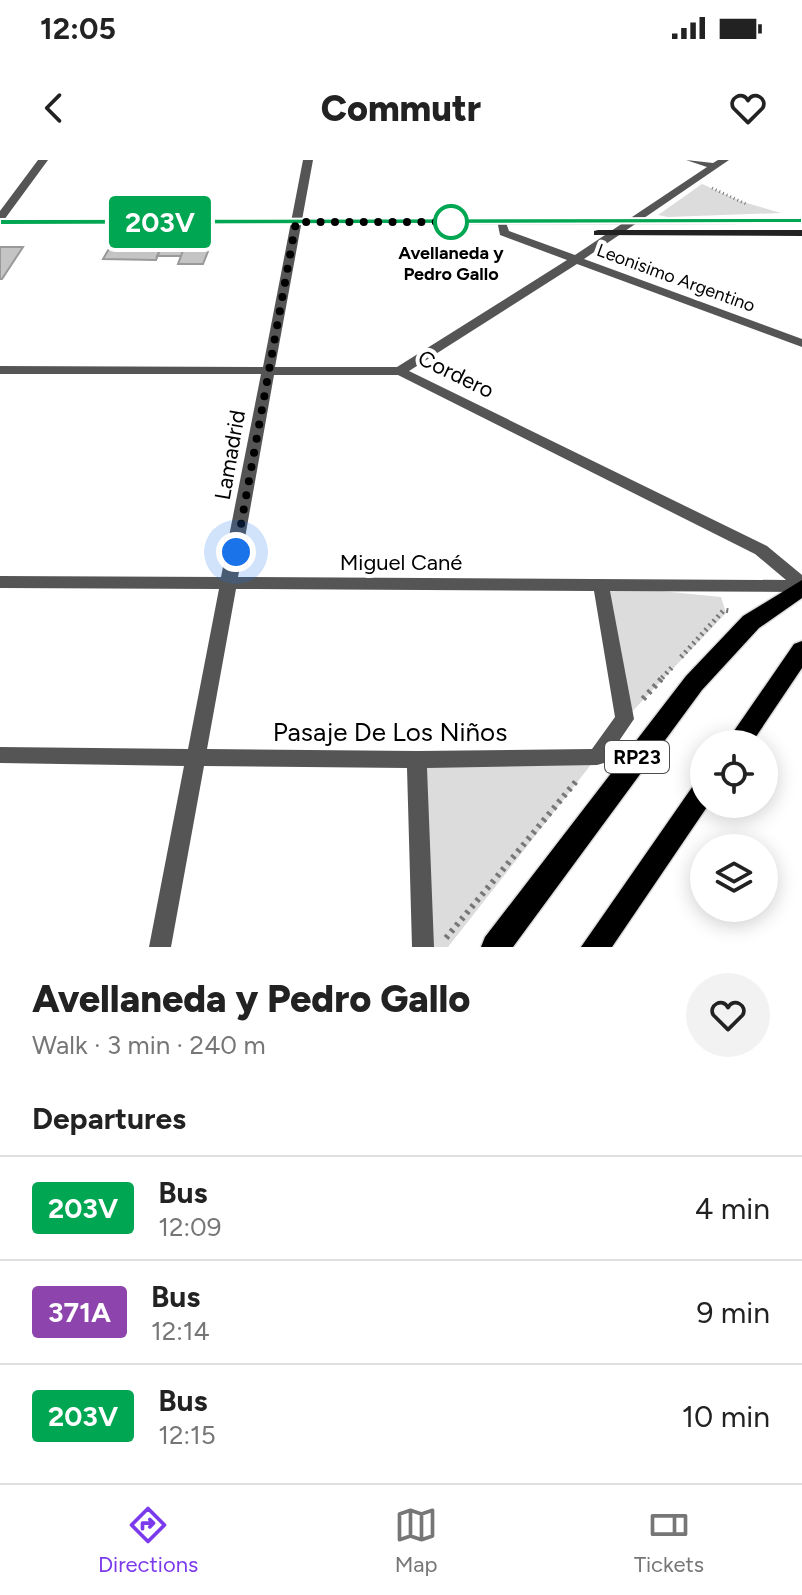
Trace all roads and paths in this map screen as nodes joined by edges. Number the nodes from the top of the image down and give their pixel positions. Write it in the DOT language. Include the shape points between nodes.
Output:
graph roads {
  1 [pos="43,160"];
  2 [pos="308,160"];
  3 [pos="691,160"];
  4 [pos="719,163"];
  5 [pos="0,220"];
  6 [pos="633,221"];
  7 [pos="802,221"];
  8 [pos="502,227"];
  9 [pos="295,228"];
  10 [pos="0,232"];
  11 [pos="616,233"];
  12 [pos="802,233"];
  13 [pos="575,260"];
  14 [pos="802,343"];
  15 [pos="0,370"];
  16 [pos="268,370"];
  17 [pos="400,371"];
  18 [pos="0,582"];
  19 [pos="230,583"];
  20 [pos="601,585"];
  21 [pos="802,586"];
  22 [pos="802,650"];
  23 [pos="747,730"];
  24 [pos="0,755"];
  25 [pos="597,757"];
  26 [pos="197,758"];
  27 [pos="417,760"];
  28 [pos="690,811"];
  29 [pos="160,947"];
  30 [pos="423,947"];
  31 [pos="438,947"];
  32 [pos="495,947"];
  33 [pos="595,947"];
  1 -- 5 [label="street"];
  2 -- 9 [label="street, Lamadrid"];
  3 -- 4 [label="street"];
  4 -- 6 [label="street"];
  5 -- 9 [label="main road"];
  6 -- 7 [label="main road"];
  6 -- 8 [label="main road"];
  6 -- 11 [label="street"];
  8 -- 9 [label="main road"];
  8 -- 11 [label="main road"];
  8 -- 13 [label="street, Leonisimo Argentino"];
  9 -- 10 [label="main road"];
  9 -- 16 [label="street, Lamadrid"];
  11 -- 12 [label="main road"];
  11 -- 13 [label="street"];
  13 -- 14 [label="street, Leonisimo Argentino"];
  13 -- 17 [label="street"];
  15 -- 16 [label="street, Cordero"];
  16 -- 17 [label="street, Cordero"];
  16 -- 19 [label="street, Lamadrid"];
  17 -- 21 [label="street, Cordero" via="761,550"];
  18 -- 19 [label="street, Miguel Cané"];
  19 -- 20 [label="street, Miguel Cané"];
  19 -- 26 [label="street, Lamadrid"];
  20 -- 21 [label="street, Miguel Cané"];
  20 -- 25 [label="street" via="625,719"];
  21 -- 32 [label="main road, RP23" via="751,622 694,683"];
  22 -- 23 [label="main road"];
  24 -- 26 [label="street, Pasaje De Los Niños"];
  25 -- 27 [label="street, Pasaje De Los Niños"];
  25 -- 31 [label="path"];
  26 -- 27 [label="street, Pasaje De Los Niños"];
  26 -- 29 [label="street, Lamadrid"];
  27 -- 30 [label="street"];
  28 -- 33 [label="main road"];
}
